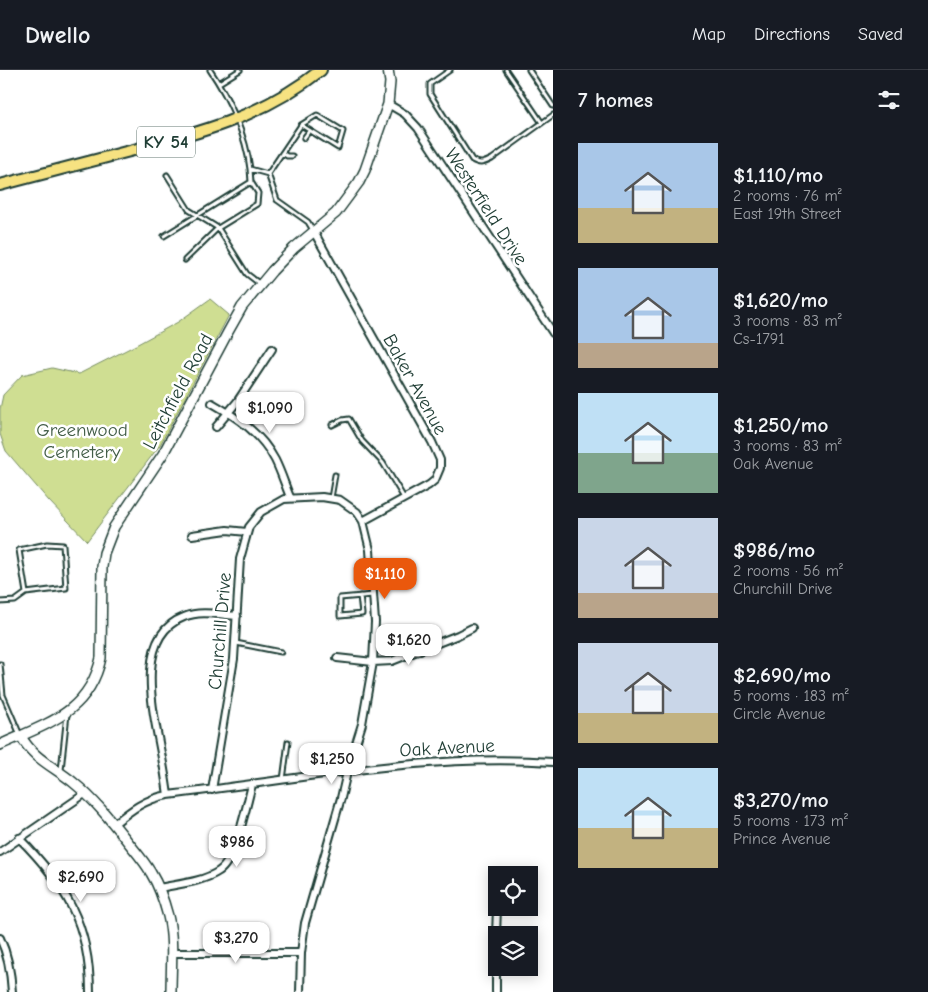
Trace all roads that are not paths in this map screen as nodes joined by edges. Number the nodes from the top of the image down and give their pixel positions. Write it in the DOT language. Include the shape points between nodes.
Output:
graph roads {
  1 [pos="210,70"];
  2 [pos="240,70"];
  3 [pos="321,70"];
  4 [pos="388,70"];
  5 [pos="450,70"];
  6 [pos="506,70"];
  7 [pos="529,70"];
  8 [pos="219,83"];
  9 [pos="388,104"];
  10 [pos="553,106"];
  11 [pos="553,115"];
  12 [pos="236,120"];
  13 [pos="542,123"];
  14 [pos="300,125"];
  15 [pos="309,131"];
  16 [pos="304,138"];
  17 [pos="282,152"];
  18 [pos="292,156"];
  19 [pos="250,169"];
  20 [pos="167,174"];
  21 [pos="268,174"];
  22 [pos="251,182"];
  23 [pos="0,185"];
  24 [pos="197,215"];
  25 [pos="218,228"];
  26 [pos="314,232"];
  27 [pos="164,236"];
  28 [pos="185,260"];
  29 [pos="260,284"];
  30 [pos="553,333"];
  31 [pos="272,349"];
  32 [pos="212,403"];
  33 [pos="228,413"];
  34 [pos="332,425"];
  35 [pos="216,427"];
  36 [pos="335,475"];
  37 [pos="290,497"];
  38 [pos="331,498"];
  39 [pos="404,498"];
  40 [pos="363,521"];
  41 [pos="246,532"];
  42 [pos="192,535"];
  43 [pos="26,593"];
  44 [pos="374,595"];
  45 [pos="360,596"];
  46 [pos="0,602"];
  47 [pos="237,616"];
  48 [pos="472,628"];
  49 [pos="235,643"];
  50 [pos="281,652"];
  51 [pos="337,658"];
  52 [pos="373,662"];
  53 [pos="0,664"];
  54 [pos="67,712"];
  55 [pos="21,736"];
  56 [pos="288,742"];
  57 [pos="0,745"];
  58 [pos="553,762"];
  59 [pos="347,772"];
  60 [pos="61,773"];
  61 [pos="283,781"];
  62 [pos="252,785"];
  63 [pos="212,790"];
  64 [pos="86,793"];
  65 [pos="168,795"];
  66 [pos="114,824"];
  67 [pos="19,838"];
  68 [pos="0,852"];
  69 [pos="159,888"];
  70 [pos="0,938"];
  71 [pos="171,953"];
  72 [pos="301,953"];
  73 [pos="496,976"];
  74 [pos="12,992"];
  75 [pos="90,992"];
  76 [pos="171,992"];
  77 [pos="300,992"];
  78 [pos="496,992"];
  1 -- 8 [label="lane"];
  2 -- 8 [label="lane"];
  3 -- 12 [label="main road, KY 54" via="277,100"];
  4 -- 9 [label="street, Leitchfield Road"];
  5 -- 13 [label="lane" via="430,84 430,94 472,160 484,163"];
  6 -- 13 [label="lane"];
  7 -- 10 [label="lane"];
  8 -- 12 [label="lane"];
  9 -- 26 [label="street, Leitchfield Road" via="359,182 336,213"];
  9 -- 30 [label="street, Westerfield Drive" via="405,114 418,128"];
  11 -- 13 [label="lane"];
  12 -- 19 [label="lane" via="248,151"];
  12 -- 23 [label="main road, KY 54"];
  14 -- 15 [label="lane"];
  14 -- 15 [label="lane" via="317,115 343,131 338,148"];
  14 -- 17 [label="lane"];
  15 -- 16 [label="lane"];
  17 -- 18 [label="lane"];
  17 -- 21 [label="lane"];
  19 -- 21 [label="lane"];
  19 -- 22 [label="lane"];
  20 -- 24 [label="lane" via="189,210"];
  21 -- 26 [label="lane" via="277,200 308,222"];
  22 -- 24 [label="lane"];
  22 -- 25 [label="lane" via="258,193 257,204"];
  24 -- 25 [label="lane"];
  24 -- 27 [label="lane"];
  25 -- 28 [label="lane"];
  25 -- 29 [label="lane" via="247,274"];
  26 -- 29 [label="street, Leitchfield Road"];
  26 -- 39 [label="street, Baker Avenue" via="440,460 435,480"];
  29 -- 54 [label="street, Leitchfield Road" via="242,307 163,454 114,527 102,567 102,643 98,673 84,697"];
  31 -- 33 [label="street"];
  32 -- 33 [label="street"];
  33 -- 35 [label="street"];
  33 -- 37 [label="street" via="266,445"];
  34 -- 39 [label="lane" via="349,419 362,441 383,463"];
  36 -- 38 [label="lane"];
  37 -- 38 [label="street"];
  37 -- 41 [label="street, Churchill Drive" via="260,512"];
  38 -- 40 [label="street" via="353,508"];
  39 -- 40 [label="street, Baker Avenue"];
  40 -- 44 [label="street" via="370,550"];
  41 -- 42 [label="street" via="217,531"];
  41 -- 47 [label="street, Churchill Drive" via="240,559"];
  43 -- 43 [label="lane" via="66,588 63,545 47,544 19,550"];
  43 -- 46 [label="lane" via="15,601"];
  44 -- 45 [label="lane"];
  44 -- 52 [label="street"];
  45 -- 45 [label="lane" via="340,598 340,616 362,614"];
  47 -- 49 [label="street, Churchill Drive"];
  47 -- 65 [label="street" via="190,615 176,621 159,639 150,691"];
  48 -- 52 [label="street" via="407,656"];
  49 -- 50 [label="lane"];
  49 -- 63 [label="street, Churchill Drive"];
  51 -- 52 [label="street"];
  52 -- 59 [label="street" via="362,724"];
  53 -- 55 [label="lane" via="3,695"];
  54 -- 55 [label="street, Leitchfield Road"];
  54 -- 60 [label="lane"];
  55 -- 57 [label="street, Leitchfield Road"];
  55 -- 60 [label="street" via="37,757"];
  56 -- 61 [label="lane"];
  58 -- 59 [label="street, Oak Avenue" via="510,759 416,763"];
  59 -- 61 [label="street, Oak Avenue"];
  59 -- 72 [label="street" via="305,923"];
  60 -- 64 [label="street"];
  61 -- 62 [label="street, Oak Avenue"];
  62 -- 63 [label="street, Oak Avenue"];
  62 -- 69 [label="street" via="232,853 224,867 210,876"];
  63 -- 65 [label="street, Oak Avenue"];
  64 -- 66 [label="street"];
  64 -- 67 [label="street"];
  65 -- 66 [label="street, Oak Avenue" via="140,804"];
  66 -- 69 [label="street"];
  67 -- 68 [label="street"];
  67 -- 75 [label="street" via="48,868 75,915 88,958"];
  69 -- 71 [label="street" via="168,916"];
  70 -- 74 [label="street"];
  71 -- 72 [label="street"];
  71 -- 76 [label="street"];
  72 -- 77 [label="street"];
  73 -- 78 [label="street"];
}
